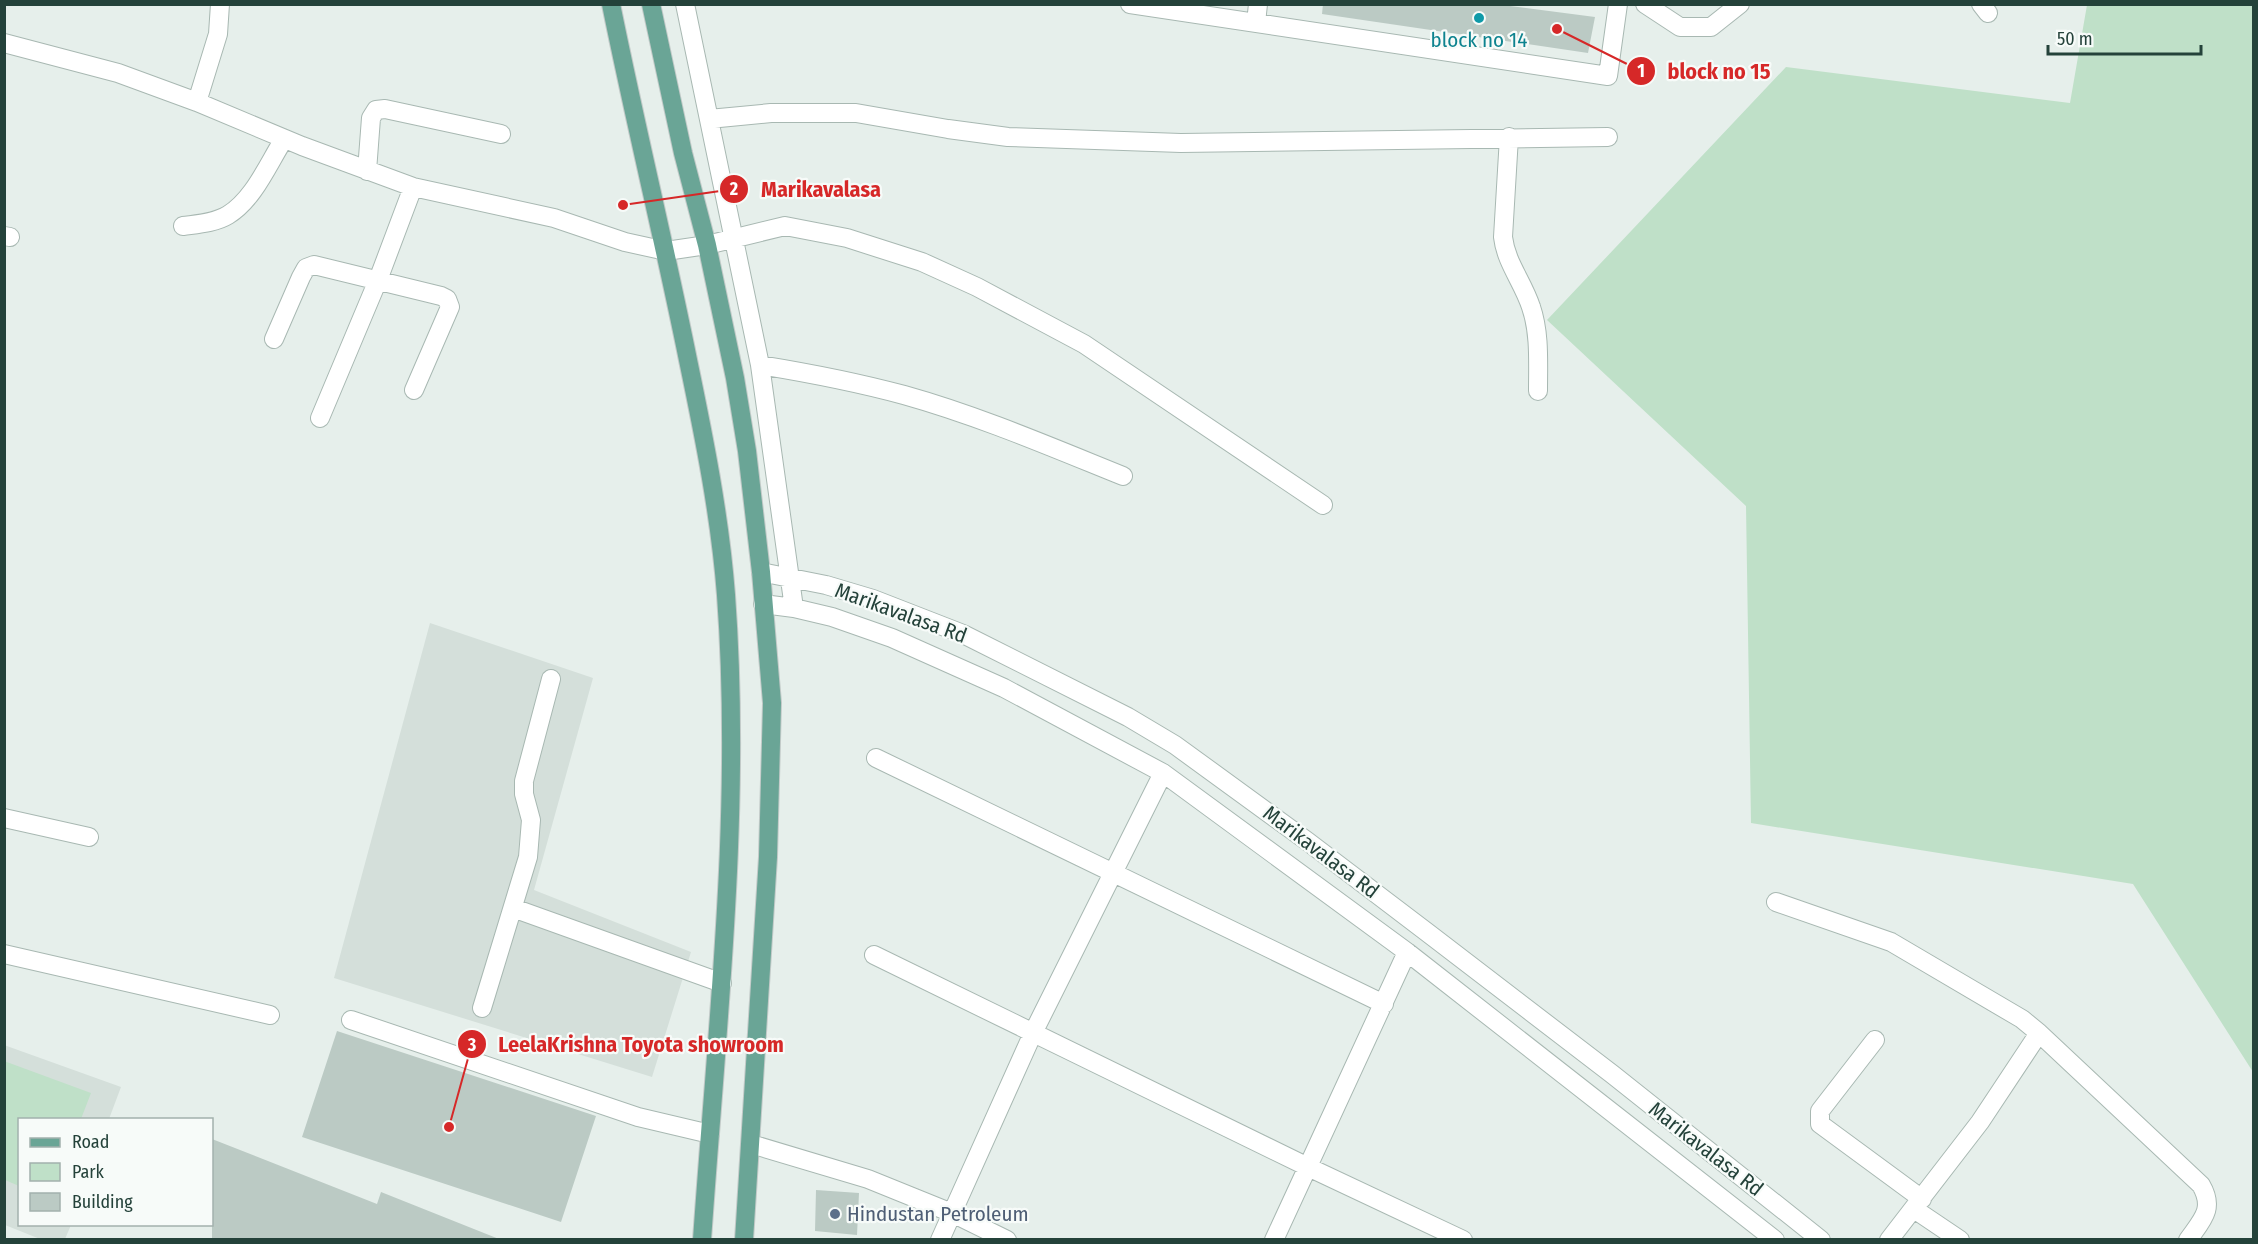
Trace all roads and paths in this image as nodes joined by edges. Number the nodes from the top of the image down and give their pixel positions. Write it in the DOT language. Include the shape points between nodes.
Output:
graph roads {
  1 [pos="220,4"];
  2 [pos="611,4"];
  3 [pos="651,4"];
  4 [pos="685,4"];
  5 [pos="1130,4"];
  6 [pos="1258,4"];
  7 [pos="1618,4"];
  8 [pos="1645,4"];
  9 [pos="1740,4"];
  10 [pos="1257,23"];
  11 [pos="4,43"];
  12 [pos="197,102"];
  13 [pos="709,119"];
  14 [pos="501,134"];
  15 [pos="1509,137"];
  16 [pos="1608,137"];
  17 [pos="284,139"];
  18 [pos="367,171"];
  19 [pos="413,187"];
  20 [pos="183,226"];
  21 [pos="734,239"];
  22 [pos="707,245"];
  23 [pos="666,251"];
  24 [pos="378,280"];
  25 [pos="274,339"];
  26 [pos="760,365"];
  27 [pos="414,390"];
  28 [pos="1538,391"];
  29 [pos="320,418"];
  30 [pos="1123,476"];
  31 [pos="1323,505"];
  32 [pos="761,572"];
  33 [pos="790,576"];
  34 [pos="763,604"];
  35 [pos="794,608"];
  36 [pos="551,679"];
  37 [pos="876,758"];
  38 [pos="1163,773"];
  39 [pos="4,818"];
  40 [pos="89,837"];
  41 [pos="1113,872"];
  42 [pos="1776,902"];
  43 [pos="513,908"];
  44 [pos="1407,952"];
  45 [pos="4,954"];
  46 [pos="874,955"];
  47 [pos="722,983"];
  48 [pos="1384,1004"];
  49 [pos="482,1008"];
  50 [pos="270,1015"];
  51 [pos="351,1020"];
  52 [pos="2039,1032"];
  53 [pos="1033,1033"];
  54 [pos="1875,1040"];
  55 [pos="710,1134"];
  56 [pos="751,1144"];
  57 [pos="1308,1167"];
  58 [pos="1918,1204"];
  59 [pos="952,1213"];
  60 [pos="1815,1238"];
  61 [pos="702,1239"];
  62 [pos="744,1239"];
  63 [pos="940,1239"];
  64 [pos="1007,1239"];
  65 [pos="1274,1239"];
  66 [pos="1463,1239"];
  67 [pos="1775,1239"];
  68 [pos="1889,1239"];
  69 [pos="1960,1239"];
  70 [pos="2188,1239"];
  1 -- 12 [label="street" via="218,34"];
  2 -- 23 [label="main road"];
  3 -- 22 [label="main road"];
  4 -- 13 [label="street"];
  5 -- 10 [label="street"];
  6 -- 10 [label="street"];
  7 -- 10 [label="street" via="1608,76"];
  8 -- 9 [label="street" via="1680,27 1711,27"];
  11 -- 12 [label="street" via="118,73"];
  12 -- 17 [label="street"];
  13 -- 15 [label="street" via="771,113 855,113 1008,138 1181,142"];
  13 -- 21 [label="street"];
  14 -- 18 [label="street" via="376,110 371,118"];
  15 -- 16 [label="street"];
  15 -- 28 [label="street" via="1504,245 1531,307 1537,334"];
  17 -- 18 [label="street"];
  17 -- 20 [label="street" via="241,204 227,216"];
  18 -- 19 [label="street"];
  19 -- 23 [label="street" via="554,218"];
  19 -- 24 [label="street"];
  21 -- 22 [label="street"];
  21 -- 26 [label="street"];
  21 -- 31 [label="street" via="785,226 847,238 922,262 1084,344"];
  22 -- 23 [label="street"];
  22 -- 32 [label="main road" via="735,378"];
  23 -- 47 [label="main road" via="708,460 726,593 729,833"];
  24 -- 25 [label="street" via="322,266 306,268"];
  24 -- 27 [label="street" via="441,296 450,307"];
  24 -- 29 [label="street"];
  26 -- 30 [label="street" via="819,374 904,396 1023,436"];
  26 -- 33 [label="street"];
  32 -- 33 [label="street, Marikavalasa Rd"];
  32 -- 34 [label="main road"];
  33 -- 35 [label="street"];
  33 -- 60 [label="street, Marikavalasa Rd" via="873,598 963,634 1128,717 1175,745 1612,1074"];
  34 -- 35 [label="street, Marikavalasa Rd"];
  34 -- 56 [label="main road" via="772,704 768,857"];
  35 -- 38 [label="street, Marikavalasa Rd" via="892,638 1004,688"];
  36 -- 43 [label="street" via="524,781 531,836"];
  37 -- 41 [label="street"];
  38 -- 41 [label="street"];
  38 -- 44 [label="street, Marikavalasa Rd"];
  39 -- 40 [label="street"];
  41 -- 48 [label="street"];
  41 -- 53 [label="street"];
  42 -- 52 [label="street" via="1891,942"];
  43 -- 47 [label="street"];
  43 -- 49 [label="street"];
  44 -- 48 [label="street"];
  44 -- 67 [label="street, Marikavalasa Rd"];
  45 -- 50 [label="street"];
  46 -- 53 [label="street"];
  47 -- 55 [label="main road"];
  48 -- 57 [label="street"];
  51 -- 55 [label="street" via="638,1117"];
  52 -- 58 [label="street" via="1980,1122"];
  52 -- 70 [label="street" via="2200,1185 2208,1206"];
  53 -- 57 [label="street"];
  53 -- 59 [label="street"];
  54 -- 58 [label="street" via="1820,1111 1820,1124"];
  55 -- 61 [label="main road"];
  56 -- 59 [label="street" via="868,1179"];
  56 -- 62 [label="main road"];
  57 -- 65 [label="street"];
  57 -- 66 [label="street"];
  58 -- 68 [label="street"];
  58 -- 69 [label="street"];
  59 -- 63 [label="street"];
  59 -- 64 [label="street"];
}
